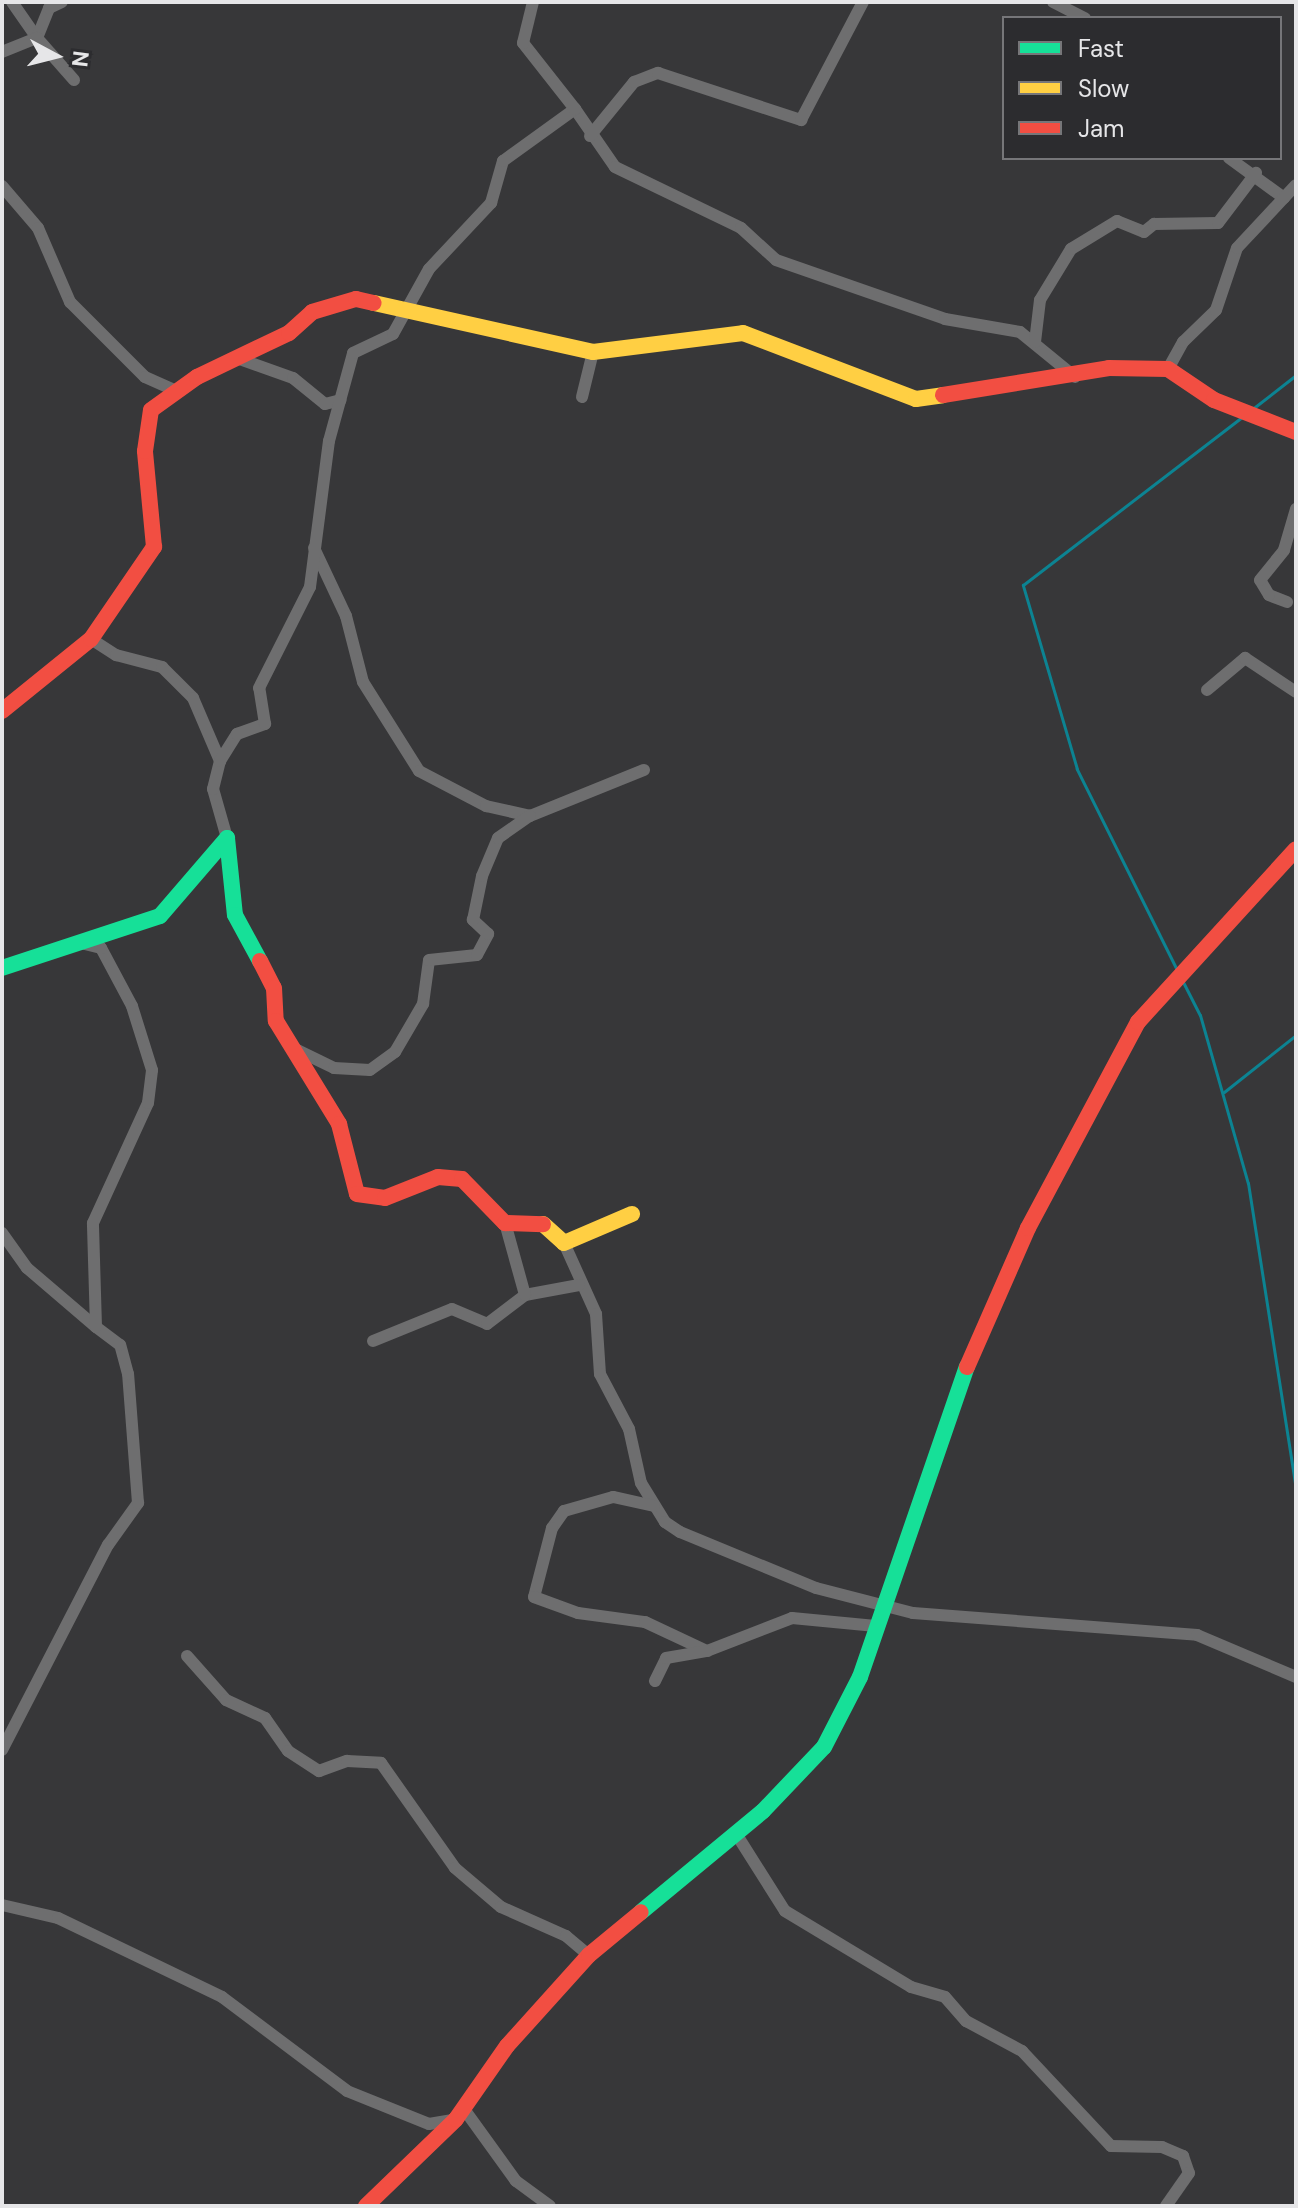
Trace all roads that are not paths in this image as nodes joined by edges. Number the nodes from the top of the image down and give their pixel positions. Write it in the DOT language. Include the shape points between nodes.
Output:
graph roads {
  1 [pos="12,2"];
  2 [pos="62,2"];
  3 [pos="533,2"];
  4 [pos="863,2"];
  5 [pos="1053,2"];
  6 [pos="1081,16"];
  7 [pos="37,38"];
  8 [pos="2,52"];
  9 [pos="74,80"];
  10 [pos="575,109"];
  11 [pos="590,136"];
  12 [pos="1233,160"];
  13 [pos="1256,173"];
  14 [pos="1296,185"];
  15 [pos="2,186"];
  16 [pos="1284,198"];
  17 [pos="404,307"];
  18 [pos="1035,342"];
  19 [pos="593,352"];
  20 [pos="237,358"];
  21 [pos="1168,369"];
  22 [pos="1075,377"];
  23 [pos="177,391"];
  24 [pos="582,397"];
  25 [pos="341,400"];
  26 [pos="1296,432"];
  27 [pos="1296,509"];
  28 [pos="314,548"];
  29 [pos="1287,602"];
  30 [pos="91,639"];
  31 [pos="1207,690"];
  32 [pos="1296,692"];
  33 [pos="2,711"];
  34 [pos="220,761"];
  35 [pos="644,770"];
  36 [pos="530,816"];
  37 [pos="227,838"];
  38 [pos="1296,849"];
  39 [pos="81,943"];
  40 [pos="2,968"];
  41 [pos="297,1050"];
  42 [pos="632,1214"];
  43 [pos="505,1223"];
  44 [pos="2,1233"];
  45 [pos="564,1243"];
  46 [pos="579,1285"];
  47 [pos="525,1295"];
  48 [pos="96,1327"];
  49 [pos="373,1341"];
  50 [pos="654,1506"];
  51 [pos="883,1603"];
  52 [pos="876,1626"];
  53 [pos="707,1651"];
  54 [pos="187,1656"];
  55 [pos="1296,1677"];
  56 [pos="655,1681"];
  57 [pos="2,1750"];
  58 [pos="735,1832"];
  59 [pos="2,1905"];
  60 [pos="589,1955"];
  61 [pos="460,2114"];
  62 [pos="366,2206"];
  63 [pos="550,2206"];
  64 [pos="1166,2206"];
  1 -- 7 [label="street"];
  2 -- 7 [label="street" via="49,8"];
  3 -- 10 [label="street" via="523,43"];
  4 -- 11 [label="street" via="801,120 658,73 634,82"];
  5 -- 6 [label="street"];
  7 -- 8 [label="street"];
  7 -- 9 [label="street"];
  10 -- 11 [label="street"];
  10 -- 17 [label="street" via="503,161 491,203"];
  11 -- 18 [label="street" via="615,167 741,228 776,260 891,303 1020,332"];
  12 -- 13 [label="street"];
  13 -- 16 [label="street"];
  13 -- 18 [label="street" via="1218,223 1154,224 1144,232 1117,221 1071,249 1040,300"];
  14 -- 16 [label="street"];
  15 -- 23 [label="street" via="38,228 70,302 145,377"];
  16 -- 21 [label="street" via="1237,248 1216,310 1183,342"];
  17 -- 19 [label="street"];
  17 -- 20 [label="street" via="356,299 312,312 289,333"];
  17 -- 25 [label="street" via="393,334 353,353"];
  18 -- 22 [label="street"];
  19 -- 22 [label="street" via="743,333 916,399"];
  19 -- 24 [label="street"];
  20 -- 23 [label="street"];
  20 -- 25 [label="street" via="293,378 325,404"];
  21 -- 22 [label="street" via="1109,368"];
  21 -- 26 [label="street" via="1214,400"];
  23 -- 30 [label="street" via="151,410 145,451 154,547"];
  25 -- 28 [label="street"];
  27 -- 29 [label="street" via="1284,550 1260,580 1269,595"];
  28 -- 34 [label="street" via="310,587 259,688 265,724 237,734"];
  28 -- 36 [label="street" via="346,616 363,682 419,771 486,806"];
  30 -- 33 [label="street"];
  30 -- 34 [label="street" via="116,655 162,667 193,698"];
  31 -- 32 [label="street" via="1245,658"];
  34 -- 37 [label="street" via="213,789"];
  35 -- 36 [label="street"];
  36 -- 41 [label="street" via="498,838 482,876 473,920 488,934 477,955 429,960 423,1004 395,1052 370,1070 334,1068"];
  37 -- 39 [label="street" via="160,916"];
  37 -- 41 [label="street" via="235,915 274,988 276,1021"];
  38 -- 51 [label="street" via="1138,1022 985,1315"];
  39 -- 40 [label="street"];
  39 -- 48 [label="street" via="101,948 132,1006 152,1070 148,1103 93,1223"];
  41 -- 43 [label="street" via="339,1124 357,1194 385,1198 438,1177 462,1179"];
  42 -- 45 [label="street"];
  43 -- 45 [label="street" via="548,1224"];
  43 -- 47 [label="street"];
  44 -- 48 [label="street" via="27,1268"];
  45 -- 46 [label="street"];
  46 -- 47 [label="street"];
  46 -- 50 [label="street" via="596,1314 600,1374 621,1409"];
  47 -- 49 [label="street" via="487,1324 452,1309"];
  48 -- 57 [label="street" via="120,1345 128,1374 138,1503 108,1545"];
  50 -- 51 [label="street" via="680,1532 733,1556"];
  50 -- 53 [label="street" via="613,1497 564,1511 552,1528 534,1597 578,1613 645,1622"];
  51 -- 52 [label="street"];
  51 -- 55 [label="street" via="986,1623 1197,1635"];
  52 -- 53 [label="street" via="792,1618"];
  52 -- 58 [label="street" via="824,1747"];
  53 -- 56 [label="street" via="666,1658"];
  54 -- 60 [label="street" via="226,1700 265,1718 288,1751 319,1771 347,1761 381,1763 455,1868 501,1907 566,1936"];
  58 -- 60 [label="street"];
  58 -- 64 [label="street" via="785,1911 911,1987 945,1997 966,2021 1022,2051 1111,2146 1162,2147 1183,2156 1189,2173"];
  59 -- 61 [label="street" via="58,1918 222,1997 347,2091 429,2124"];
  60 -- 61 [label="street" via="507,2046"];
  61 -- 62 [label="street"];
  61 -- 63 [label="street" via="516,2181"];
}
